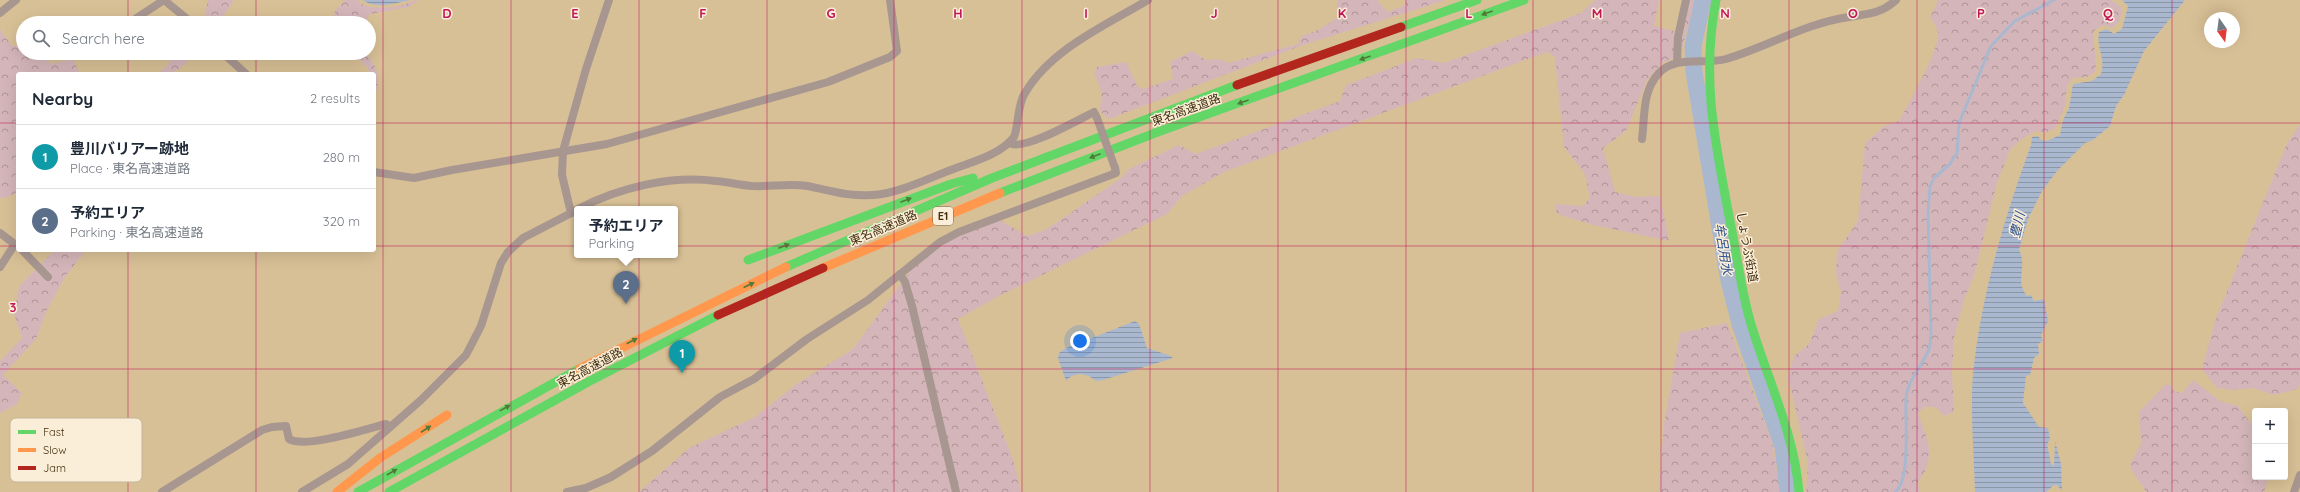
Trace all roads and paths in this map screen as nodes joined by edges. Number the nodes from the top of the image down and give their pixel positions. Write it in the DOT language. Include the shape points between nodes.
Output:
graph roads {
  1 [pos="16,0"];
  2 [pos="164,0"];
  3 [pos="609,0"];
  4 [pos="890,0"];
  5 [pos="1148,0"];
  6 [pos="1477,0"];
  7 [pos="1524,0"];
  8 [pos="1686,0"];
  9 [pos="1716,0"];
  10 [pos="1896,0"];
  11 [pos="0,13"];
  12 [pos="140,16"];
  13 [pos="183,16"];
  14 [pos="231,60"];
  15 [pos="1680,62"];
  16 [pos="1704,62"];
  17 [pos="244,72"];
  18 [pos="1642,138"];
  19 [pos="1010,143"];
  20 [pos="563,150"];
  21 [pos="1023,166"];
  22 [pos="376,172"];
  23 [pos="585,206"];
  24 [pos="574,207"];
  25 [pos="574,212"];
  26 [pos="0,232"];
  27 [pos="16,245"];
  28 [pos="24,252"];
  29 [pos="748,260"];
  30 [pos="0,267"];
  31 [pos="900,274"];
  32 [pos="48,277"];
  33 [pos="447,415"];
  34 [pos="390,427"];
  35 [pos="2300,475"];
  36 [pos="162,492"];
  37 [pos="302,492"];
  38 [pos="337,492"];
  39 [pos="358,492"];
  40 [pos="389,492"];
  41 [pos="568,492"];
  42 [pos="956,492"];
  43 [pos="1798,492"];
  44 [pos="2294,492"];
  1 -- 11 [label="street"];
  2 -- 12 [label="street"];
  2 -- 13 [label="street"];
  3 -- 20 [label="street"];
  4 -- 20 [label="street" via="897,52 890,57 790,94 608,144"];
  5 -- 19 [label="street" via="1080,40 1053,60 1024,93 1017,130"];
  6 -- 21 [label="main road, 東名高速道路 / E1" via="1325,52"];
  7 -- 40 [label="main road, 東名高速道路 / E1, one-way" via="1108,151 884,241 668,340 535,410"];
  8 -- 15 [label="street" via="1678,37"];
  9 -- 16 [label="main road, しょうぶ街道"];
  10 -- 16 [label="street" via="1881,11 1827,22 1726,59"];
  14 -- 17 [label="street"];
  15 -- 16 [label="street"];
  15 -- 18 [label="street" via="1659,73 1649,88 1644,105"];
  16 -- 43 [label="main road, しょうぶ街道" via="1743,292 1751,325 1791,437"];
  19 -- 23 [label="street" via="982,158 893,191 874,195 849,195 785,184 754,186 686,180 626,190 600,197"];
  19 -- 31 [label="street, bridge" via="1020,145 1046,136 1094,112 1116,173 959,232 940,242"];
  20 -- 22 [label="street" via="414,178"];
  20 -- 24 [label="street" via="564,188"];
  29 -- 21 [label="main road, one-way" via="951,184"];
  39 -- 21 [label="main road, 東名高速道路 / E1, one-way" via="527,395 667,323 877,227"];
  25 -- 34 [label="street" via="523,238 508,252 501,263 481,326 466,356"];
  26 -- 27 [label="street"];
  27 -- 30 [label="street"];
  28 -- 32 [label="street"];
  31 -- 41 [label="street" via="868,300 807,338 754,379 720,397 652,451 611,477 586,488"];
  31 -- 42 [label="street" via="912,306"];
  38 -- 33 [label="main road, one-way" via="380,458"];
  34 -- 36 [label="street" via="386,424 339,437 303,442 289,439 286,426 272,427 262,430"];
  34 -- 37 [label="street" via="350,467"];
  35 -- 44 [label="street"];
}
